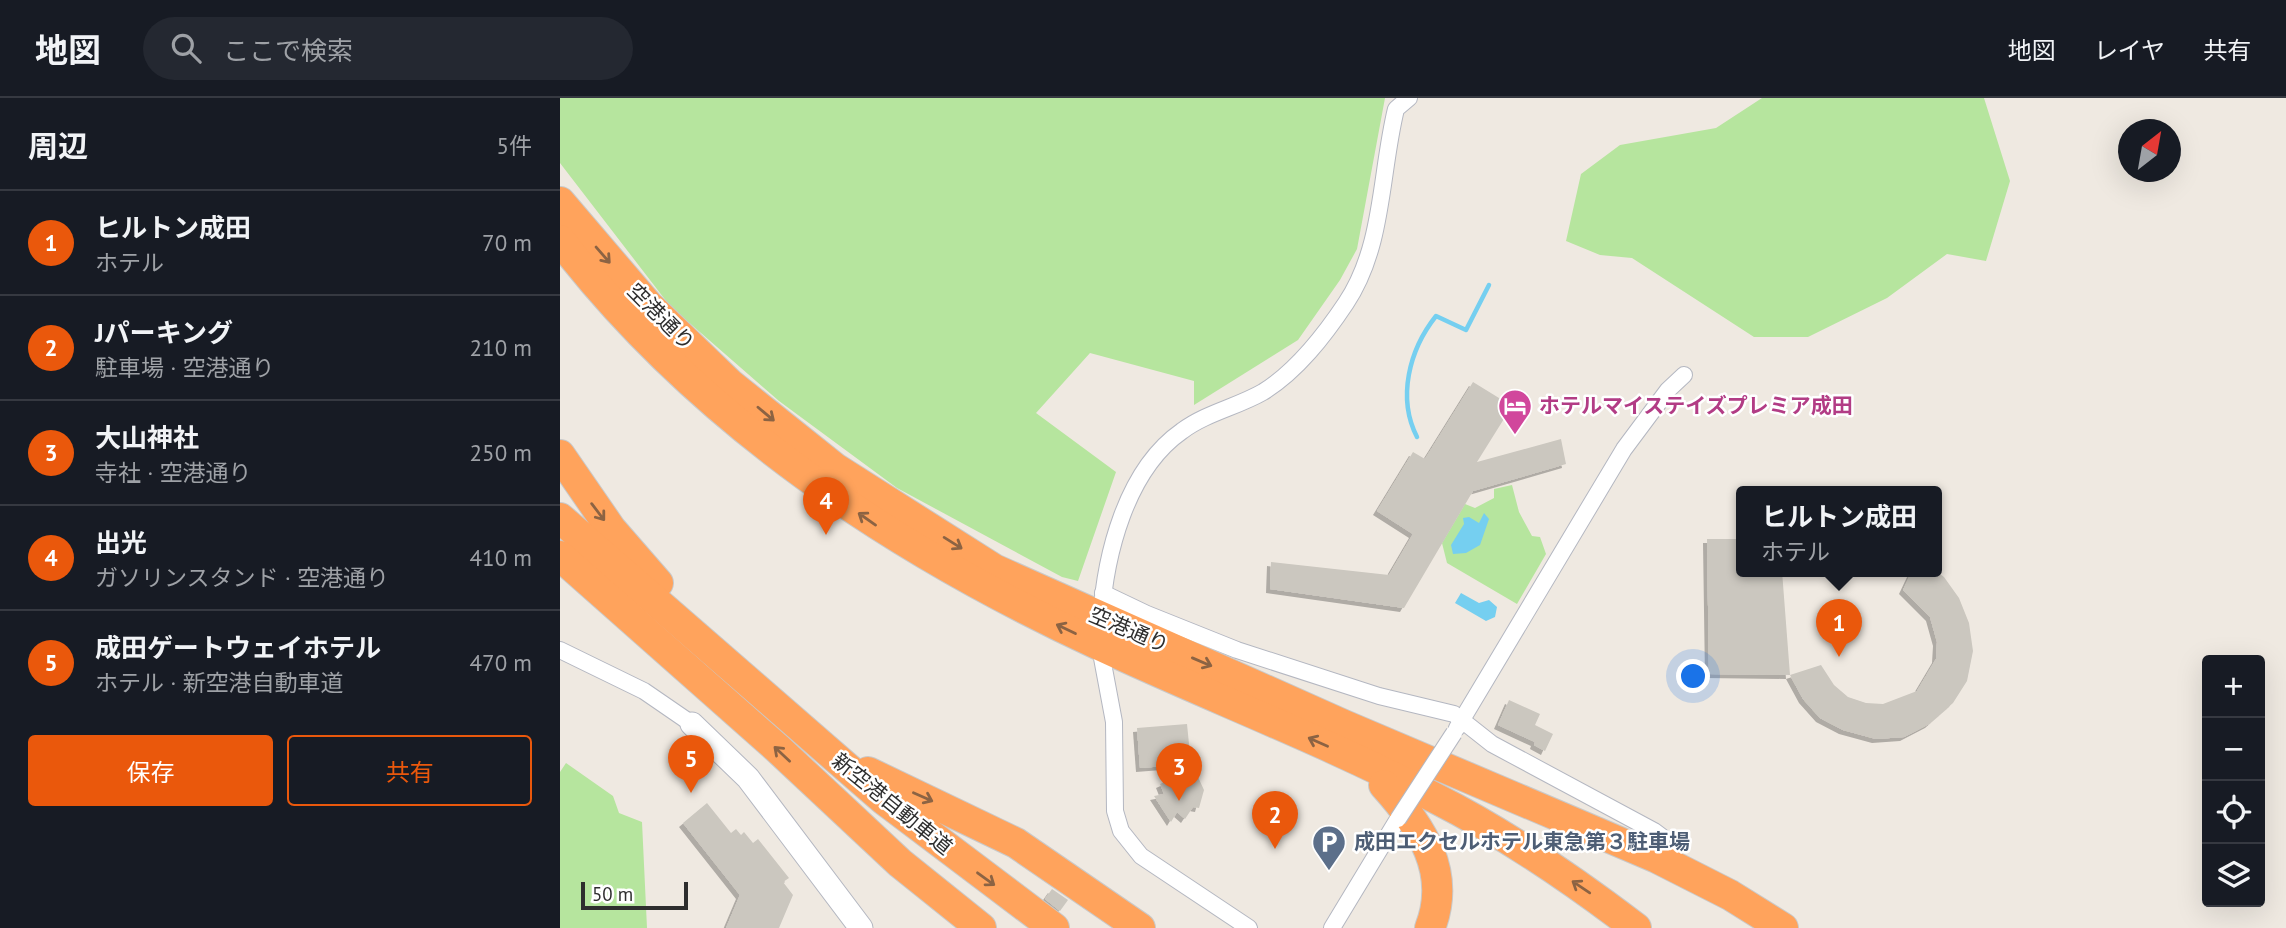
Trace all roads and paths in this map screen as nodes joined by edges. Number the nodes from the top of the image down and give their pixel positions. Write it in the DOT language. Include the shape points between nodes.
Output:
graph roads {
  1 [pos="1409,98"];
  2 [pos="560,202"];
  3 [pos="560,240"];
  4 [pos="1684,375"];
  5 [pos="560,455"];
  6 [pos="560,518"];
  7 [pos="560,556"];
  8 [pos="560,576"];
  9 [pos="1101,619"];
  10 [pos="560,650"];
  11 [pos="1137,662"];
  12 [pos="738,672"];
  13 [pos="1111,704"];
  14 [pos="737,713"];
  15 [pos="692,724"];
  16 [pos="1457,727"];
  17 [pos="800,728"];
  18 [pos="1352,757"];
  19 [pos="810,781"];
  20 [pos="1657,858"];
  21 [pos="861,928"];
  22 [pos="950,928"];
  23 [pos="981,928"];
  24 [pos="1054,928"];
  25 [pos="1140,928"];
  26 [pos="1249,928"];
  27 [pos="1332,928"];
  28 [pos="1430,928"];
  29 [pos="1636,928"];
  30 [pos="1783,928"];
  1 -- 9 [label="street" via="1396,109 1367,261 1347,301 1291,372 1262,392 1181,431 1149,461 1129,500 1107,568"];
  2 -- 9 [label="highway, 空港通り, one-way" via="617,272 684,341 835,468 994,569"];
  9 -- 3 [label="highway, 空港通り, one-way" via="988,590 902,542 754,438 660,353"];
  4 -- 16 [label="street" via="1624,449"];
  5 -- 12 [label="highway, one-way" via="611,529"];
  6 -- 12 [label="highway"];
  7 -- 14 [label="highway"];
  8 -- 14 [label="highway"];
  9 -- 11 [label="highway, 空港通り"];
  9 -- 13 [label="street"];
  9 -- 16 [label="street" via="1147,614 1237,650 1454,715"];
  9 -- 20 [label="highway, 空港通り, one-way"];
  10 -- 15 [label="street" via="644,691"];
  11 -- 13 [label="street" via="1120,669 1114,678"];
  18 -- 11 [label="highway, 空港通り, one-way"];
  12 -- 17 [label="highway, 新空港自動車道"];
  13 -- 26 [label="street" via="1115,811 1129,845"];
  19 -- 14 [label="highway, 新空港自動車道, one-way"];
  15 -- 21 [label="street" via="748,778"];
  16 -- 20 [label="street" via="1654,831 1661,837"];
  16 -- 27 [label="street, bridge"];
  17 -- 24 [label="highway, 新空港自動車道, one-way" via="931,837"];
  17 -- 25 [label="highway, one-way" via="842,758 1016,843"];
  18 -- 28 [label="highway" via="1377,777 1410,815 1433,856 1439,888"];
  29 -- 18 [label="highway, 空港通り, one-way" via="1532,854 1438,799"];
  19 -- 22 [label="highway" via="893,877"];
  19 -- 23 [label="highway, 新空港自動車道" via="900,863"];
  20 -- 30 [label="highway, 空港通り"];
}
